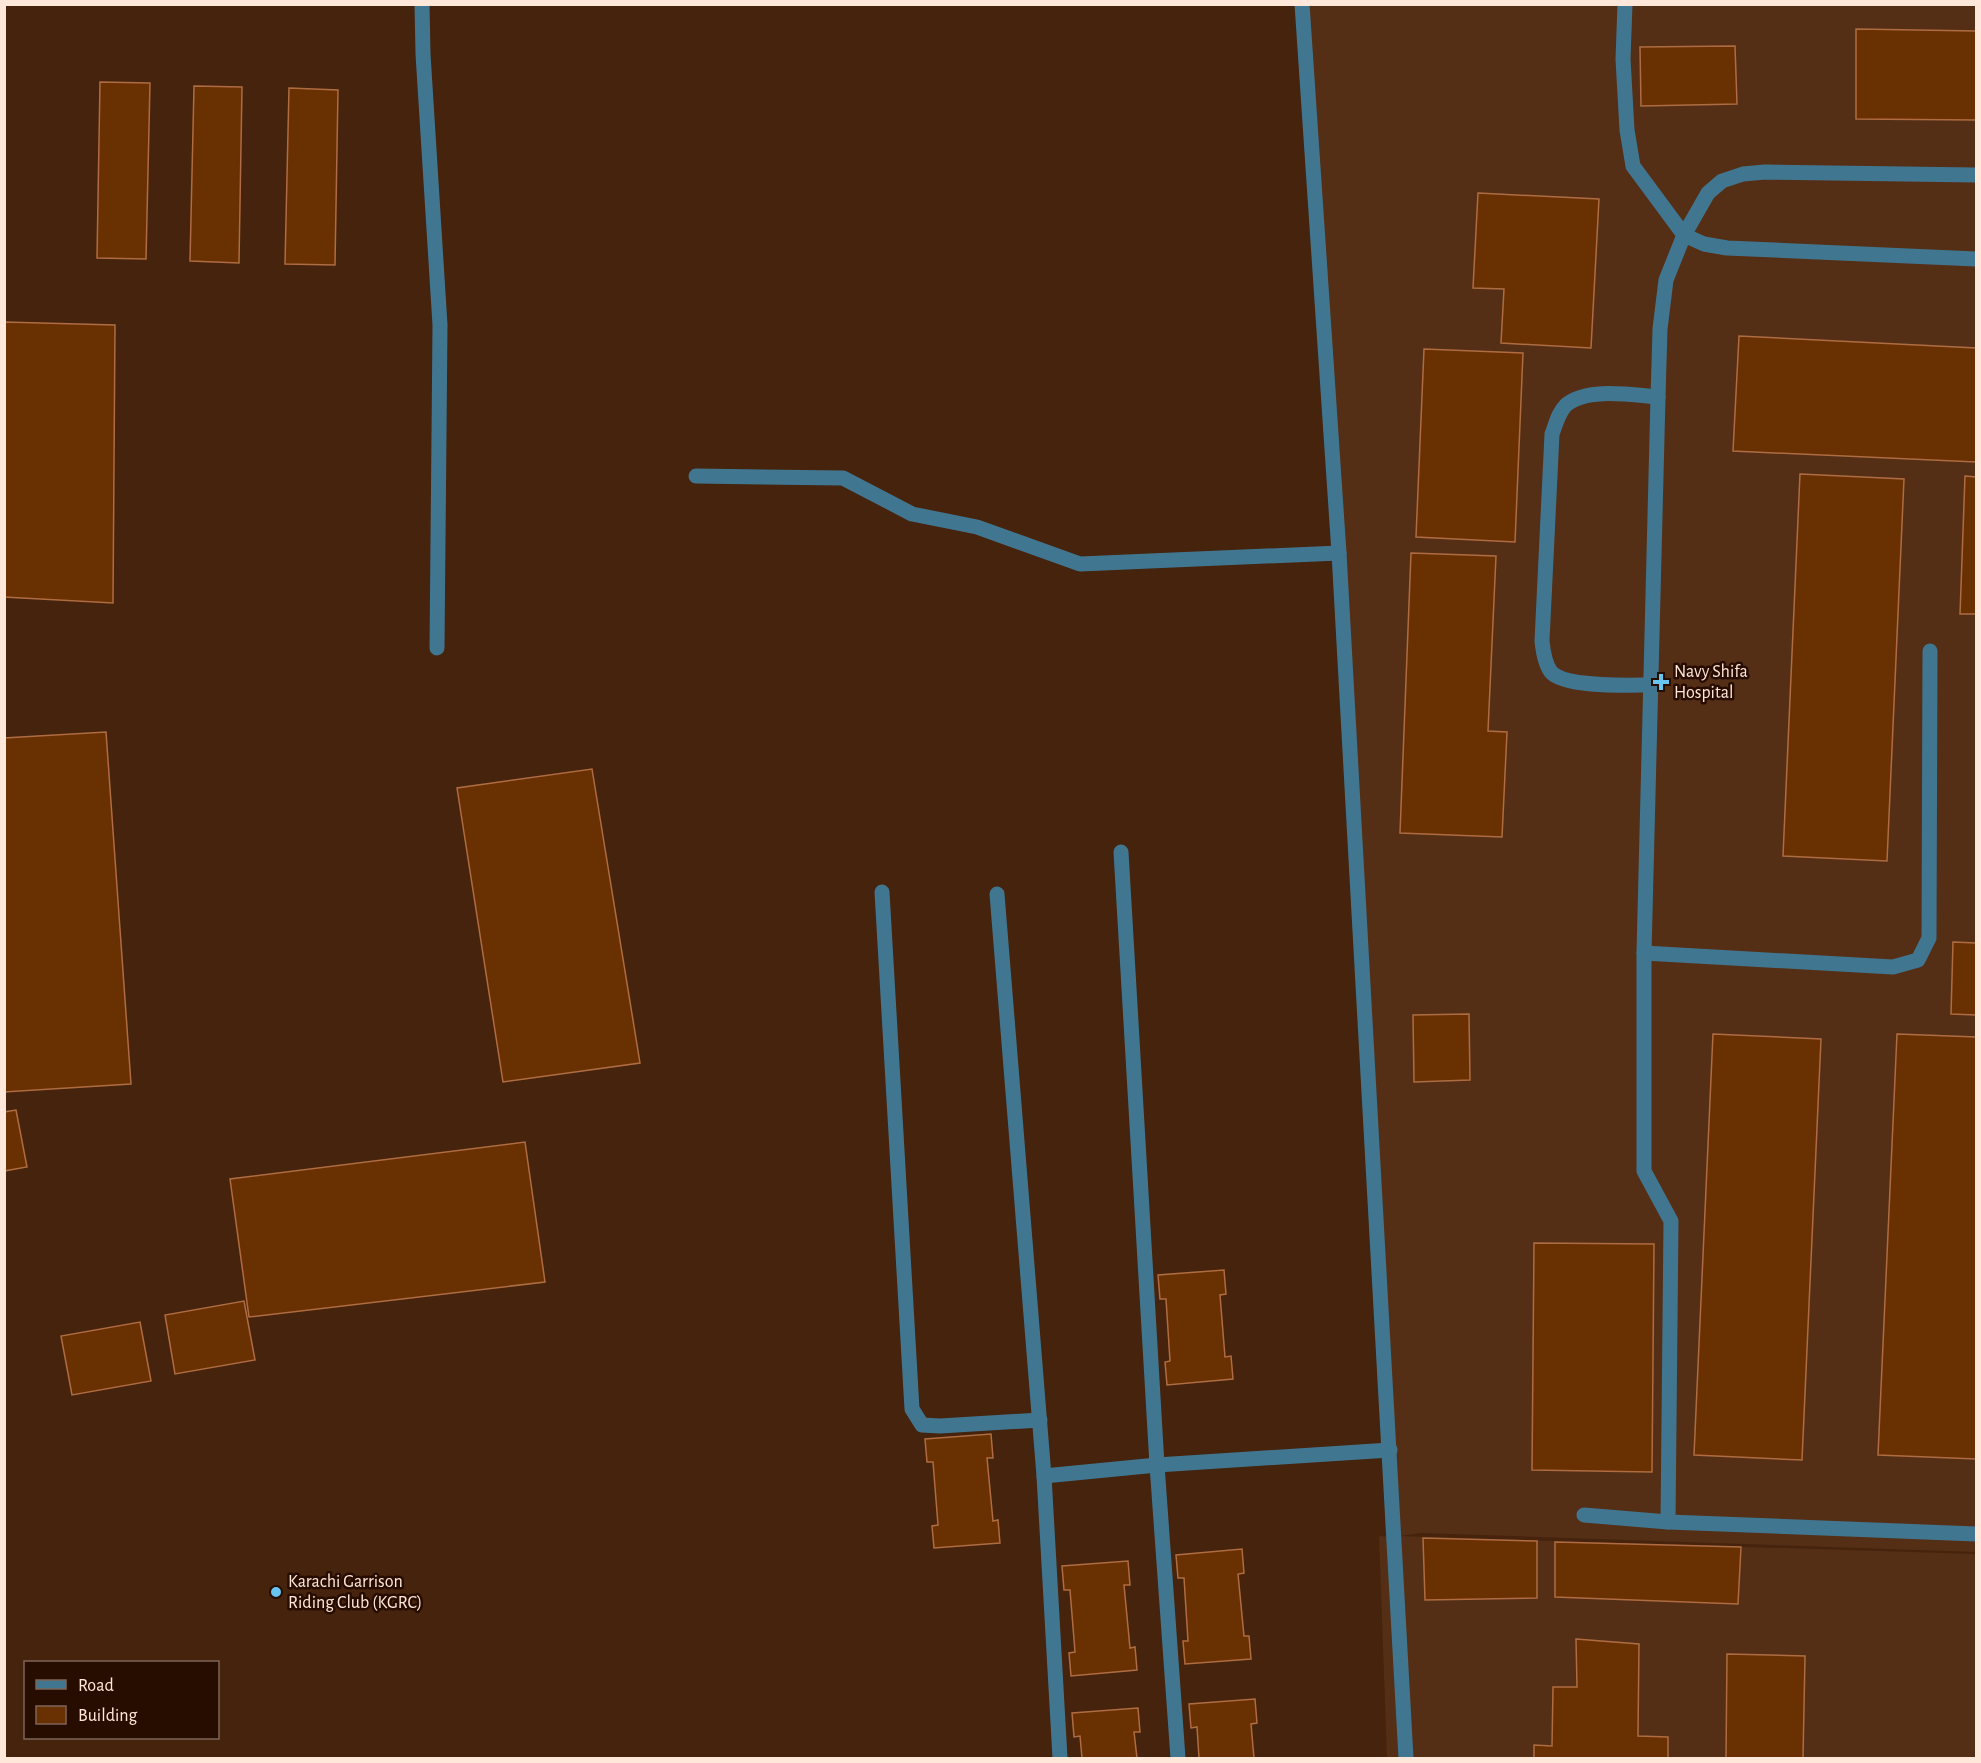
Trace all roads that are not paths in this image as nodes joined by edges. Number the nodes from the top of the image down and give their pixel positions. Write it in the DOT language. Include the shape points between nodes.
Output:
graph roads {
  1 [pos="422,4"];
  2 [pos="1302,4"];
  3 [pos="1626,4"];
  4 [pos="1977,175"];
  5 [pos="1684,235"];
  6 [pos="1977,259"];
  7 [pos="1658,397"];
  8 [pos="696,476"];
  9 [pos="1339,553"];
  10 [pos="437,648"];
  11 [pos="1930,651"];
  12 [pos="1651,685"];
  13 [pos="1121,852"];
  14 [pos="882,892"];
  15 [pos="997,894"];
  16 [pos="1644,953"];
  17 [pos="1040,1420"];
  18 [pos="1390,1450"];
  19 [pos="1157,1465"];
  20 [pos="1044,1476"];
  21 [pos="1584,1515"];
  22 [pos="1668,1521"];
  23 [pos="1977,1534"];
  24 [pos="1060,1758"];
  25 [pos="1179,1758"];
  26 [pos="1406,1758"];
  1 -- 10 [label="street" via="440,325"];
  2 -- 9 [label="street"];
  3 -- 5 [label="street" via="1623,59 1633,166"];
  4 -- 5 [label="street" via="1743,174 1722,181 1708,193"];
  5 -- 6 [label="street" via="1727,248"];
  5 -- 7 [label="street" via="1666,280"];
  7 -- 12 [label="street"];
  7 -- 12 [label="street" via="1603,393 1568,404 1558,416 1552,434 1542,641 1552,673 1566,681"];
  8 -- 9 [label="street" via="843,478 912,514 978,527 1080,564"];
  9 -- 18 [label="street"];
  11 -- 16 [label="street" via="1929,938 1918,960 1893,967"];
  12 -- 16 [label="street"];
  13 -- 19 [label="street"];
  14 -- 17 [label="street" via="912,1409 922,1425"];
  15 -- 17 [label="street"];
  16 -- 22 [label="street" via="1644,1171 1671,1221"];
  17 -- 20 [label="street"];
  18 -- 19 [label="street"];
  18 -- 26 [label="street"];
  19 -- 20 [label="street"];
  19 -- 25 [label="street"];
  20 -- 24 [label="street"];
  21 -- 22 [label="street"];
  22 -- 23 [label="street"];
}
